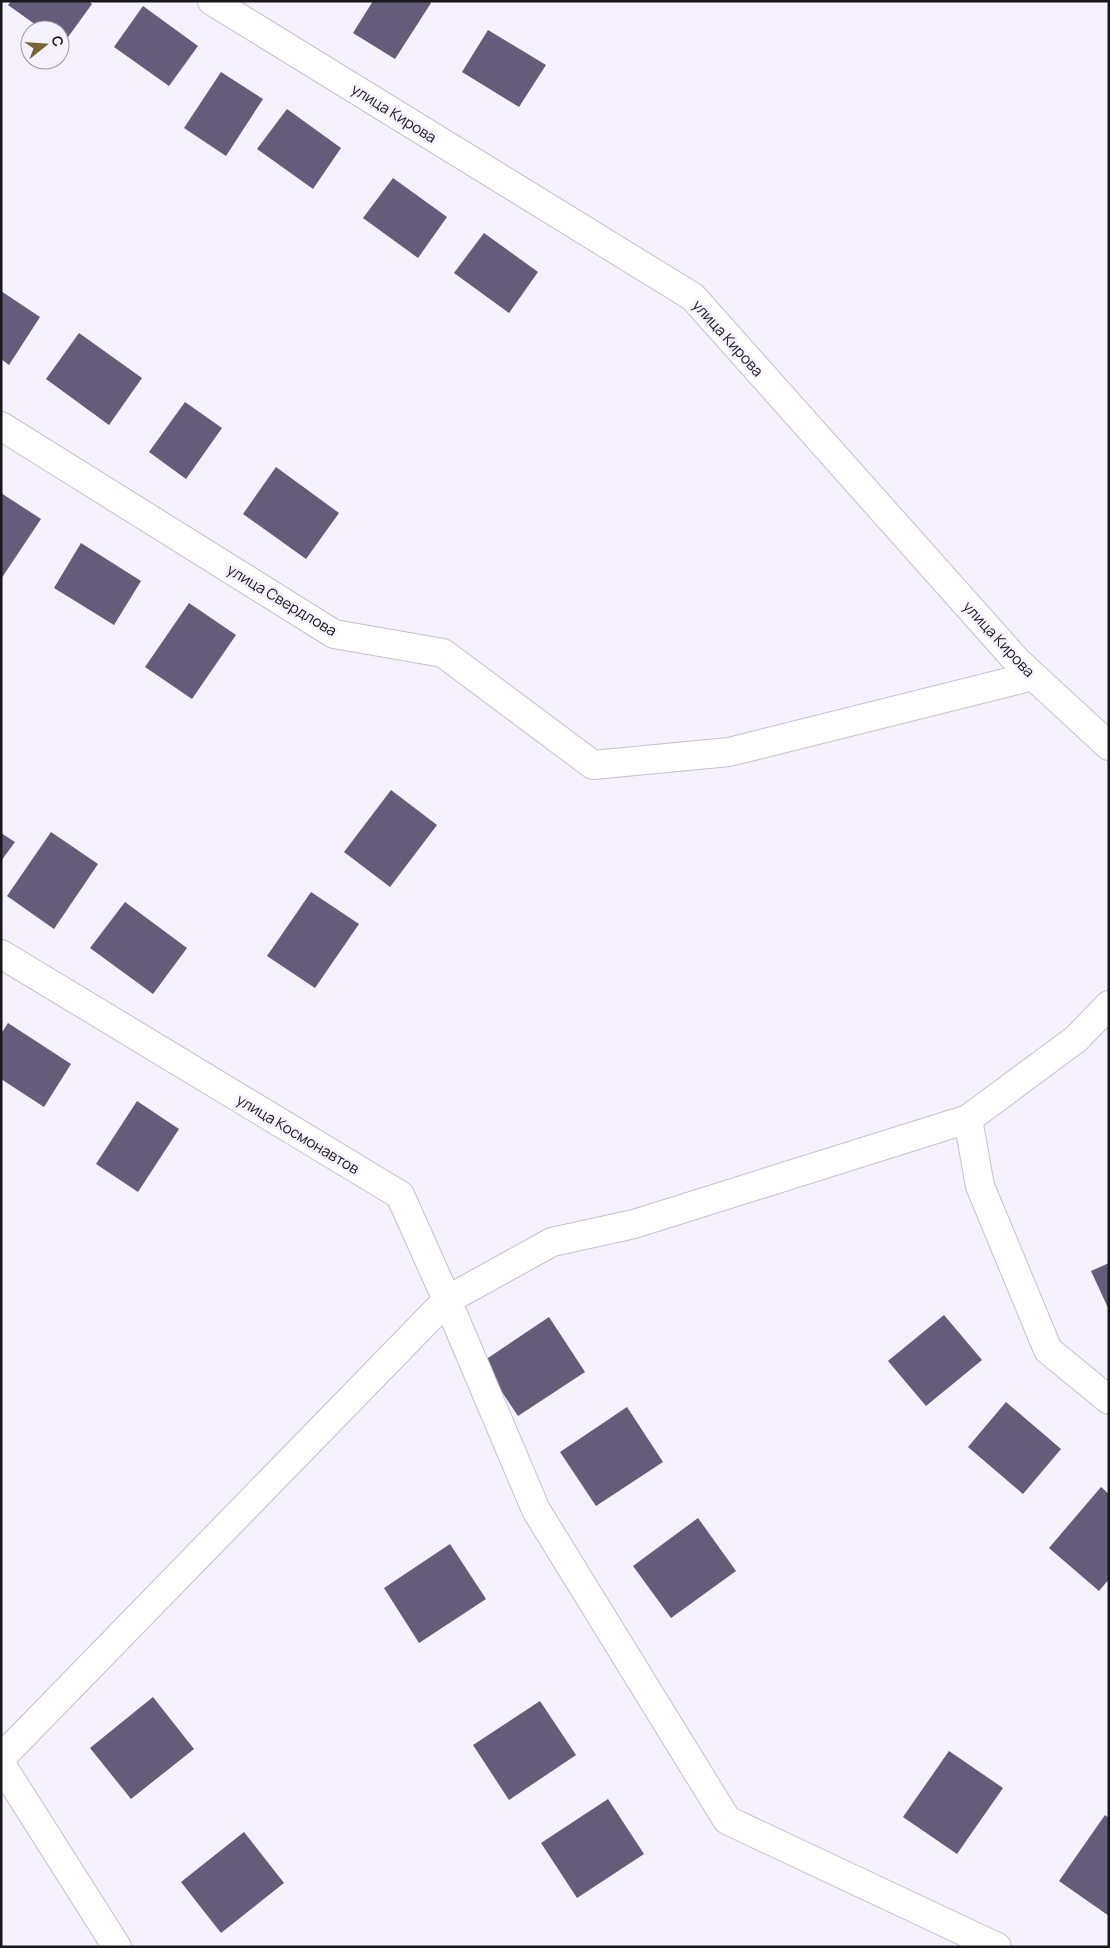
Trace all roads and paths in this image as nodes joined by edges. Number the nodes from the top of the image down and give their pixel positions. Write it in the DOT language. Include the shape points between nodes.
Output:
graph roads {
  1 [pos="212,1"];
  2 [pos="1,426"];
  3 [pos="1033,676"];
  4 [pos="1109,746"];
  5 [pos="1,954"];
  6 [pos="1109,1005"];
  7 [pos="968,1119"];
  8 [pos="447,1300"];
  9 [pos="1109,1400"];
  10 [pos="1,1758"];
  11 [pos="1,1764"];
  12 [pos="116,1947"];
  13 [pos="997,1947"];
  1 -- 3 [label="street, улица Кирова" via="693,297"];
  2 -- 3 [label="street, улица Свердлова" via="334,634 443,653 593,765 729,752"];
  3 -- 4 [label="street, улица Кирова"];
  5 -- 8 [label="street, улица Космонавтов" via="400,1195"];
  6 -- 7 [label="street" via="1076,1039"];
  7 -- 8 [label="street" via="634,1224 552,1242"];
  7 -- 9 [label="street" via="980,1186 1048,1350"];
  8 -- 10 [label="street"];
  8 -- 13 [label="street, улица Космонавтов" via="536,1510 727,1820"];
  11 -- 12 [label="street"];
}
